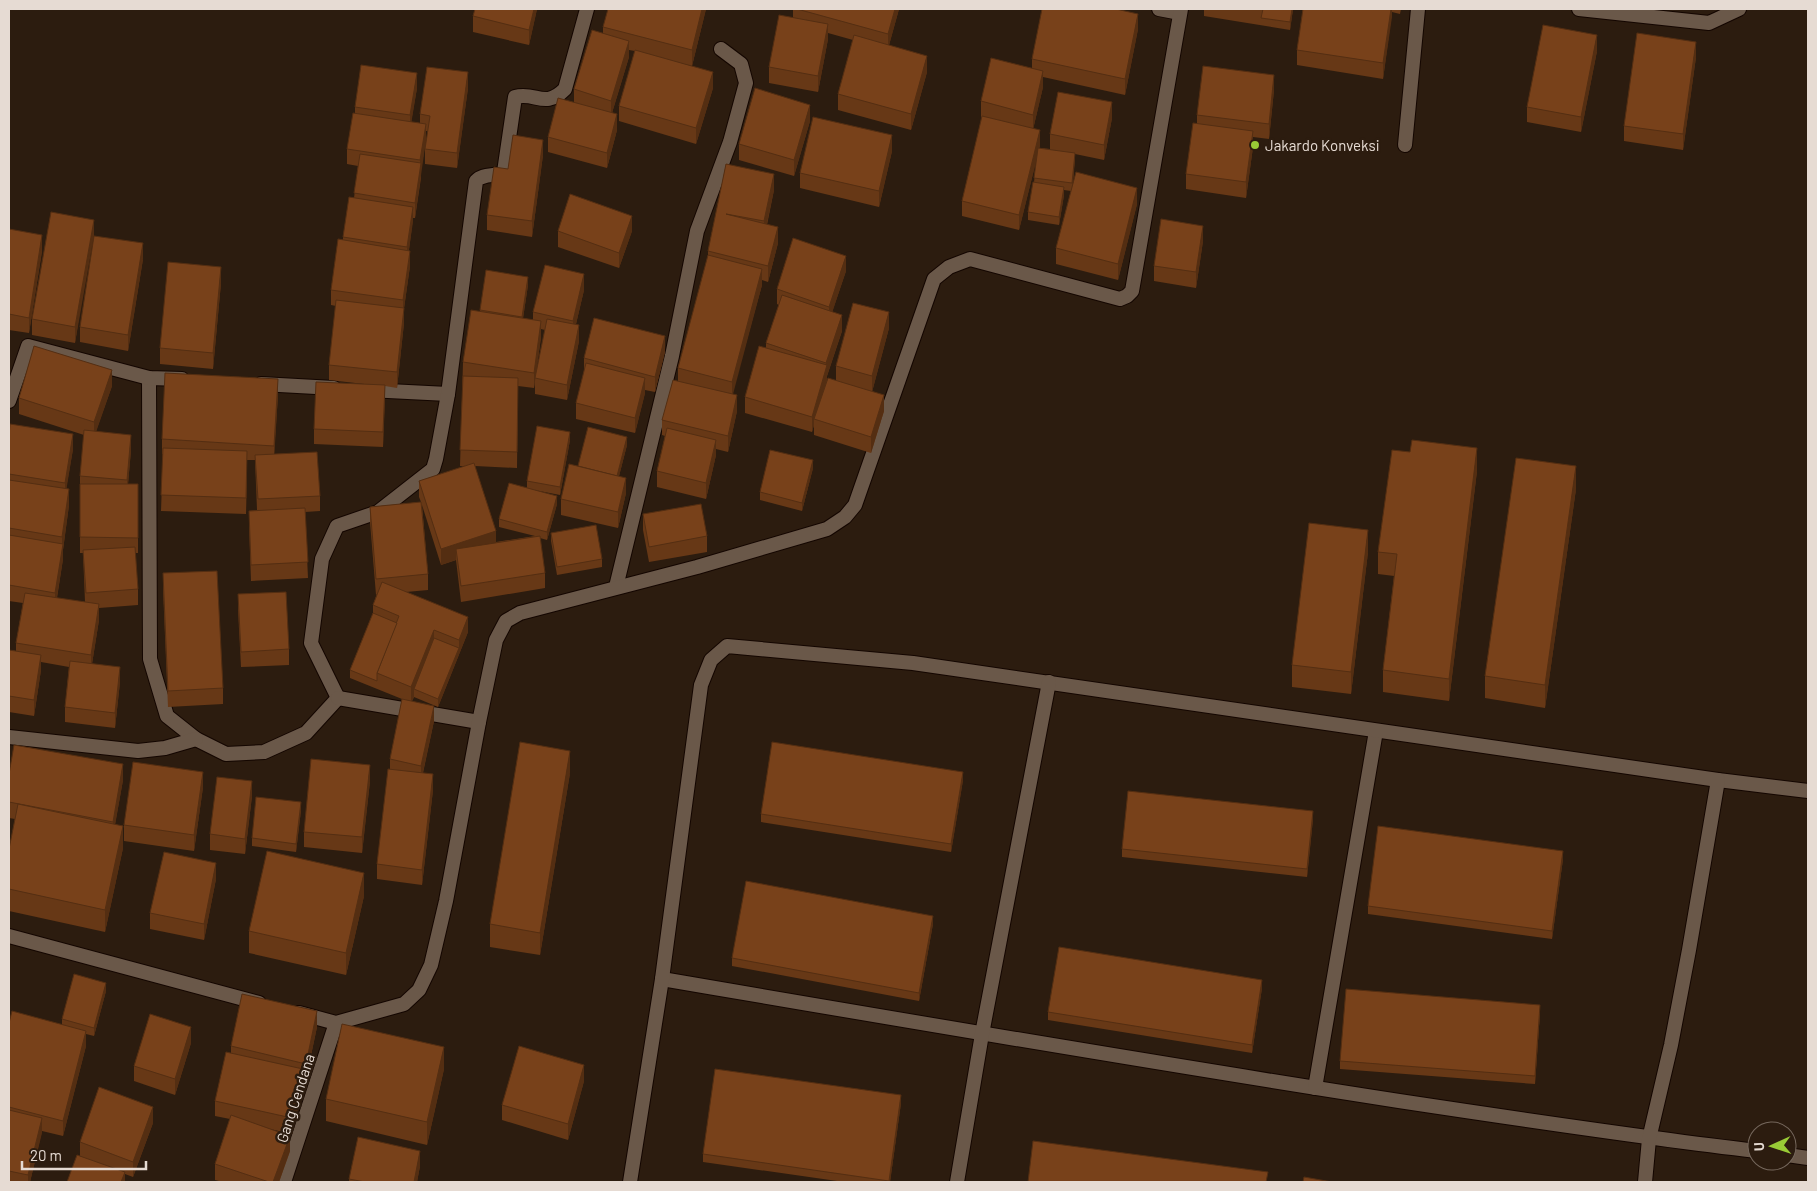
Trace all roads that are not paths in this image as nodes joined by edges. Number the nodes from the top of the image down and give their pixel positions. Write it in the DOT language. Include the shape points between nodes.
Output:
graph roads {
  1 [pos="587,9"];
  2 [pos="1159,9"];
  3 [pos="1418,9"];
  4 [pos="1579,9"];
  5 [pos="1739,9"];
  6 [pos="1180,11"];
  7 [pos="722,49"];
  8 [pos="1405,145"];
  9 [pos="149,378"];
  10 [pos="199,380"];
  11 [pos="249,383"];
  12 [pos="448,394"];
  13 [pos="9,401"];
  14 [pos="616,588"];
  15 [pos="1048,682"];
  16 [pos="338,698"];
  17 [pos="479,722"];
  18 [pos="1376,731"];
  19 [pos="9,737"];
  20 [pos="196,739"];
  21 [pos="1718,780"];
  22 [pos="1808,791"];
  23 [pos="9,936"];
  24 [pos="662,979"];
  25 [pos="269,1005"];
  26 [pos="288,1010"];
  27 [pos="336,1023"];
  28 [pos="982,1034"];
  29 [pos="1315,1088"];
  30 [pos="1649,1139"];
  31 [pos="1747,1151"];
  32 [pos="284,1182"];
  33 [pos="630,1182"];
  34 [pos="958,1182"];
  35 [pos="1645,1182"];
  1 -- 12 [label="street" via="565,89 547,100 515,98 504,172 479,177 476,181"];
  2 -- 6 [label="street"];
  3 -- 8 [label="street"];
  4 -- 5 [label="street" via="1709,22"];
  6 -- 14 [label="street" via="1132,290 1127,296 1120,299 970,260 949,267 934,279 855,505 845,517 828,529"];
  7 -- 14 [label="street" via="741,64 746,83 730,142 697,231 672,356"];
  9 -- 10 [label="street"];
  9 -- 13 [label="street" via="28,346"];
  9 -- 20 [label="street" via="150,659 167,716"];
  11 -- 12 [label="street"];
  12 -- 16 [label="street" via="432,469 378,512 337,526 322,559 312,643"];
  14 -- 17 [label="street" via="520,613 506,621 496,640"];
  15 -- 18 [label="street"];
  15 -- 24 [label="street" via="913,664 727,646 711,660 701,686"];
  15 -- 28 [label="street"];
  16 -- 17 [label="street"];
  16 -- 20 [label="street" via="306,733 264,752 226,754"];
  17 -- 27 [label="street" via="446,901 427,974 419,990 404,1004"];
  18 -- 21 [label="street"];
  18 -- 29 [label="street"];
  19 -- 20 [label="street" via="138,750 165,748"];
  21 -- 22 [label="street"];
  21 -- 30 [label="street" via="1684,979"];
  23 -- 25 [label="street"];
  24 -- 28 [label="street"];
  24 -- 33 [label="street"];
  26 -- 27 [label="street"];
  27 -- 32 [label="street, Gang Cendana"];
  28 -- 29 [label="street"];
  28 -- 34 [label="street"];
  29 -- 30 [label="street"];
  30 -- 31 [label="street"];
  30 -- 35 [label="street"];
}
